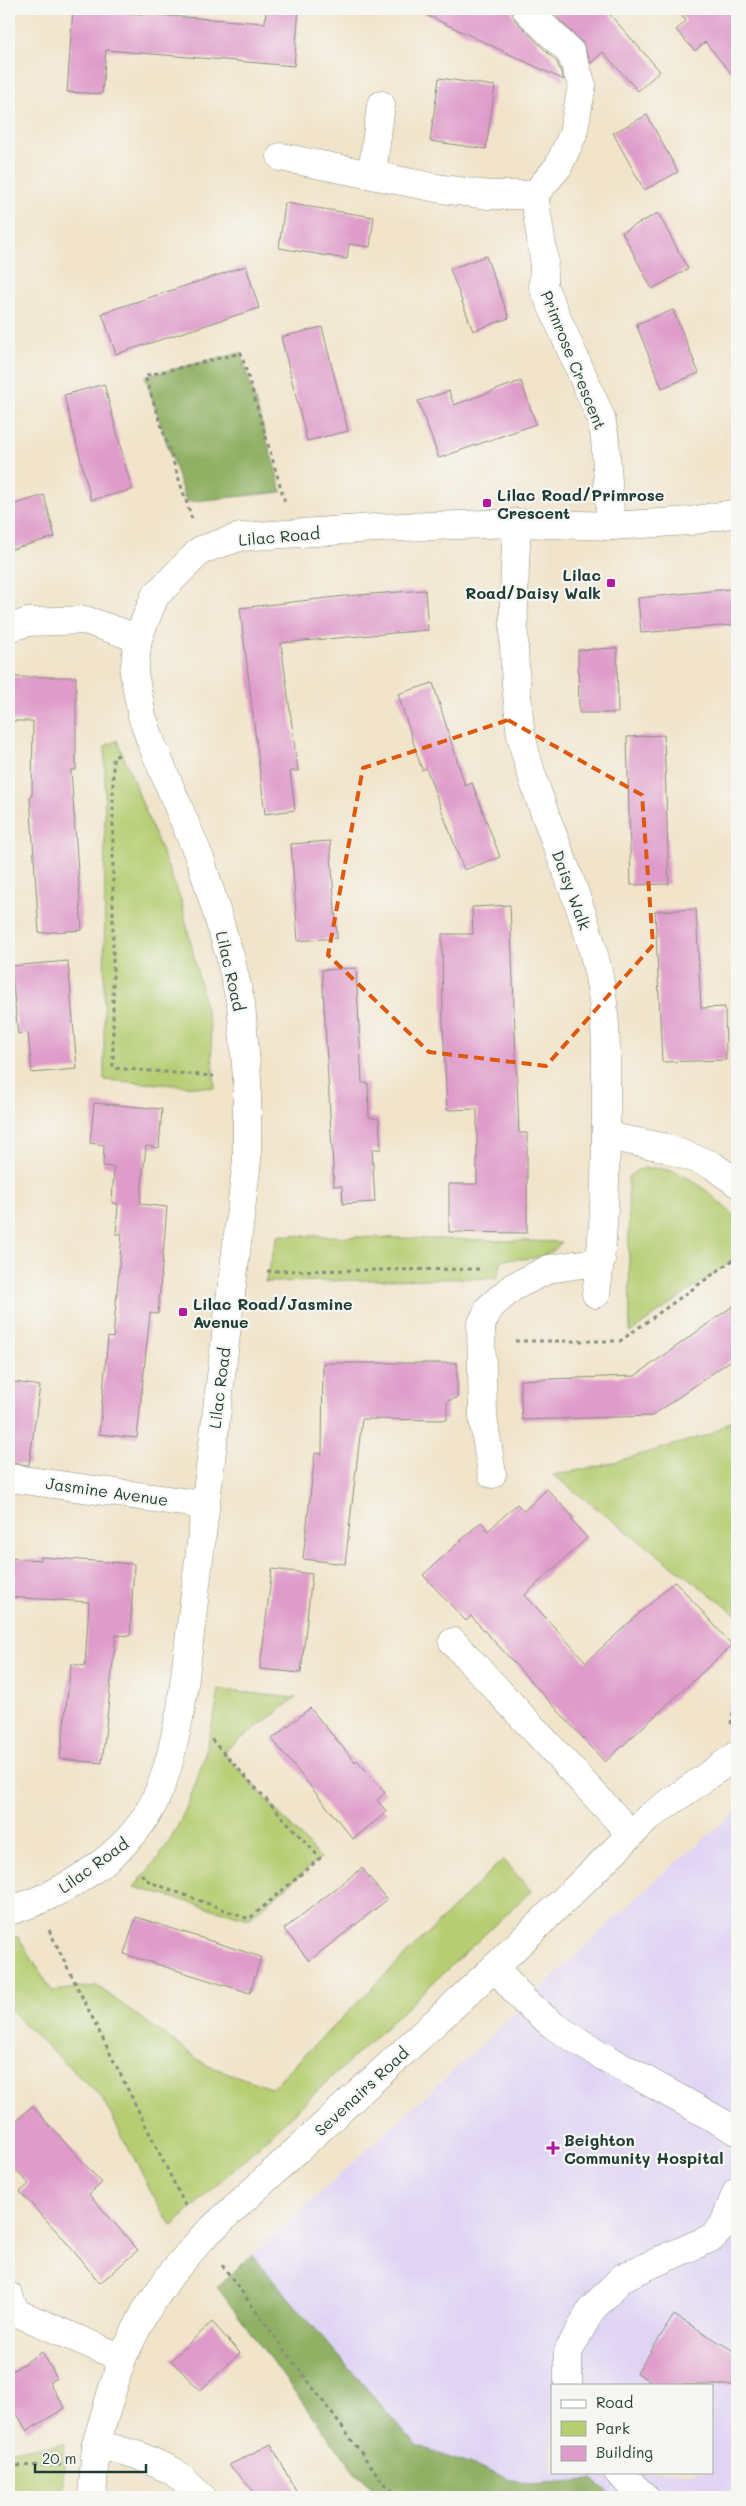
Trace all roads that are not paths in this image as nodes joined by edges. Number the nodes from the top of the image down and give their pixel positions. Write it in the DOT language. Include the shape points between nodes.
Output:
graph roads {
  1 [pos="526,9"];
  2 [pos="381,105"];
  3 [pos="281,157"];
  4 [pos="372,174"];
  5 [pos="534,195"];
  6 [pos="737,513"];
  7 [pos="517,523"];
  8 [pos="611,526"];
  9 [pos="9,628"];
  10 [pos="138,638"];
  11 [pos="606,1136"];
  12 [pos="737,1183"];
  13 [pos="601,1261"];
  14 [pos="596,1294"];
  15 [pos="492,1474"];
  16 [pos="9,1478"];
  17 [pos="204,1505"];
  18 [pos="453,1642"];
  19 [pos="737,1754"];
  20 [pos="631,1834"];
  21 [pos="9,1911"];
  22 [pos="495,1967"];
  23 [pos="737,2130"];
  24 [pos="737,2191"];
  25 [pos="730,2230"];
  26 [pos="11,2309"];
  27 [pos="122,2358"];
  28 [pos="568,2384"];
  29 [pos="95,2454"];
  30 [pos="620,2474"];
  31 [pos="92,2497"];
  32 [pos="202,2497"];
  33 [pos="645,2497"];
  1 -- 5 [label="street" via="571,54 582,85 573,134 558,167"];
  2 -- 4 [label="street"];
  3 -- 4 [label="street"];
  4 -- 5 [label="street" via="479,194"];
  5 -- 8 [label="street, Primrose Crescent" via="544,259 543,286 601,418"];
  6 -- 8 [label="street, Lilac Road" via="690,521"];
  7 -- 8 [label="street, Lilac Road"];
  7 -- 10 [label="street, Lilac Road" via="240,537 202,550 180,569 156,596"];
  7 -- 11 [label="street, Daisy Walk" via="512,629 522,738 547,824 583,913 602,995"];
  9 -- 10 [label="street" via="28,622 85,620"];
  10 -- 17 [label="street, Lilac Road" via="134,672 142,716 201,861 230,956 241,1004 247,1078 247,1160"];
  11 -- 12 [label="street" via="663,1147 712,1164"];
  11 -- 13 [label="street, Daisy Walk"];
  13 -- 14 [label="street, Daisy Walk"];
  13 -- 15 [label="street" via="549,1269 513,1287 490,1308 481,1324 483,1417"];
  16 -- 17 [label="street, Jasmine Avenue"];
  17 -- 21 [label="street, Lilac Road" via="182,1709 154,1804 137,1832 115,1852 62,1889 36,1903"];
  18 -- 20 [label="street"];
  19 -- 20 [label="street, Sevenairs Road" via="649,1817"];
  20 -- 22 [label="street, Sevenairs Road"];
  22 -- 23 [label="street" via="525,2002 554,2026"];
  22 -- 27 [label="street, Sevenairs Road" via="202,2238 171,2274 145,2312"];
  24 -- 25 [label="street"];
  25 -- 28 [label="street" via="623,2277 591,2310 568,2352"];
  26 -- 27 [label="street"];
  27 -- 29 [label="street, Sevenairs Road"];
  29 -- 31 [label="street, Sevenairs Road"];
  29 -- 32 [label="street" via="137,2455 172,2471"];
  30 -- 33 [label="street"];
}
